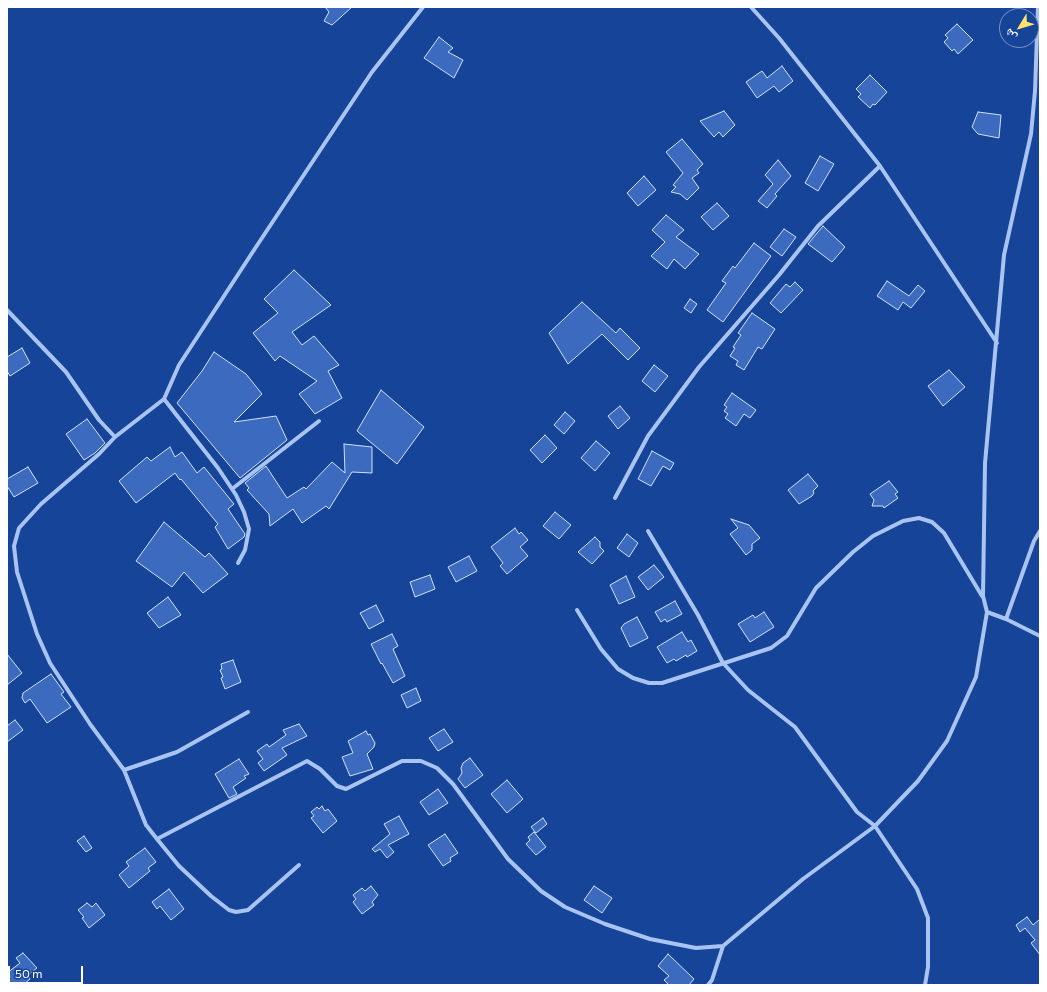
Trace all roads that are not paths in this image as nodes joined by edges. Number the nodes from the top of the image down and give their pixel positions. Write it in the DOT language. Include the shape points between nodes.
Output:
graph roads {
  1 [pos="423,7"];
  2 [pos="751,7"];
  3 [pos="1038,7"];
  4 [pos="880,166"];
  5 [pos="7,310"];
  6 [pos="997,343"];
  7 [pos="164,399"];
  8 [pos="319,421"];
  9 [pos="115,437"];
  10 [pos="232,489"];
  11 [pos="615,498"];
  12 [pos="648,530"];
  13 [pos="1040,531"];
  14 [pos="238,563"];
  15 [pos="983,596"];
  16 [pos="577,610"];
  17 [pos="987,612"];
  18 [pos="1006,619"];
  19 [pos="1040,636"];
  20 [pos="724,663"];
  21 [pos="248,712"];
  22 [pos="124,770"];
  23 [pos="875,826"];
  24 [pos="157,839"];
  25 [pos="299,865"];
  26 [pos="723,946"];
  27 [pos="708,985"];
  28 [pos="925,985"];
  1 -- 7 [label="street" via="372,72 254,250 179,364"];
  2 -- 4 [label="street" via="779,38"];
  3 -- 6 [label="street" via="1031,134 1004,255"];
  4 -- 6 [label="street"];
  4 -- 11 [label="street" via="818,226 699,367 648,436"];
  5 -- 9 [label="street" via="66,372 99,420"];
  6 -- 15 [label="street" via="985,463"];
  7 -- 9 [label="street"];
  7 -- 10 [label="street"];
  8 -- 10 [label="street"];
  9 -- 22 [label="street" via="41,504 19,528 14,558 37,634 50,663"];
  10 -- 14 [label="street" via="244,512 249,529"];
  12 -- 20 [label="street"];
  13 -- 18 [label="street"];
  15 -- 17 [label="street"];
  15 -- 20 [label="street" via="944,533 932,522 919,518 903,521 874,536 842,562 816,588 787,636 771,648"];
  16 -- 20 [label="street" via="601,649 618,669 633,678 649,683 662,683"];
  17 -- 18 [label="street"];
  17 -- 23 [label="street" via="976,678 947,741 918,781"];
  18 -- 19 [label="street"];
  20 -- 23 [label="street" via="748,690 795,727 857,812"];
  21 -- 22 [label="street" via="177,752"];
  22 -- 24 [label="street" via="144,820"];
  23 -- 26 [label="street" via="803,880"];
  23 -- 28 [label="street" via="917,889 924,904 928,918 928,967"];
  24 -- 25 [label="street" via="179,866 211,896 236,912 248,910"];
  24 -- 26 [label="street" via="308,761 320,769 336,786 346,789 402,761 421,761 437,768 453,784 508,859 541,891 565,907 650,939 696,948"];
  26 -- 27 [label="street"];
}
